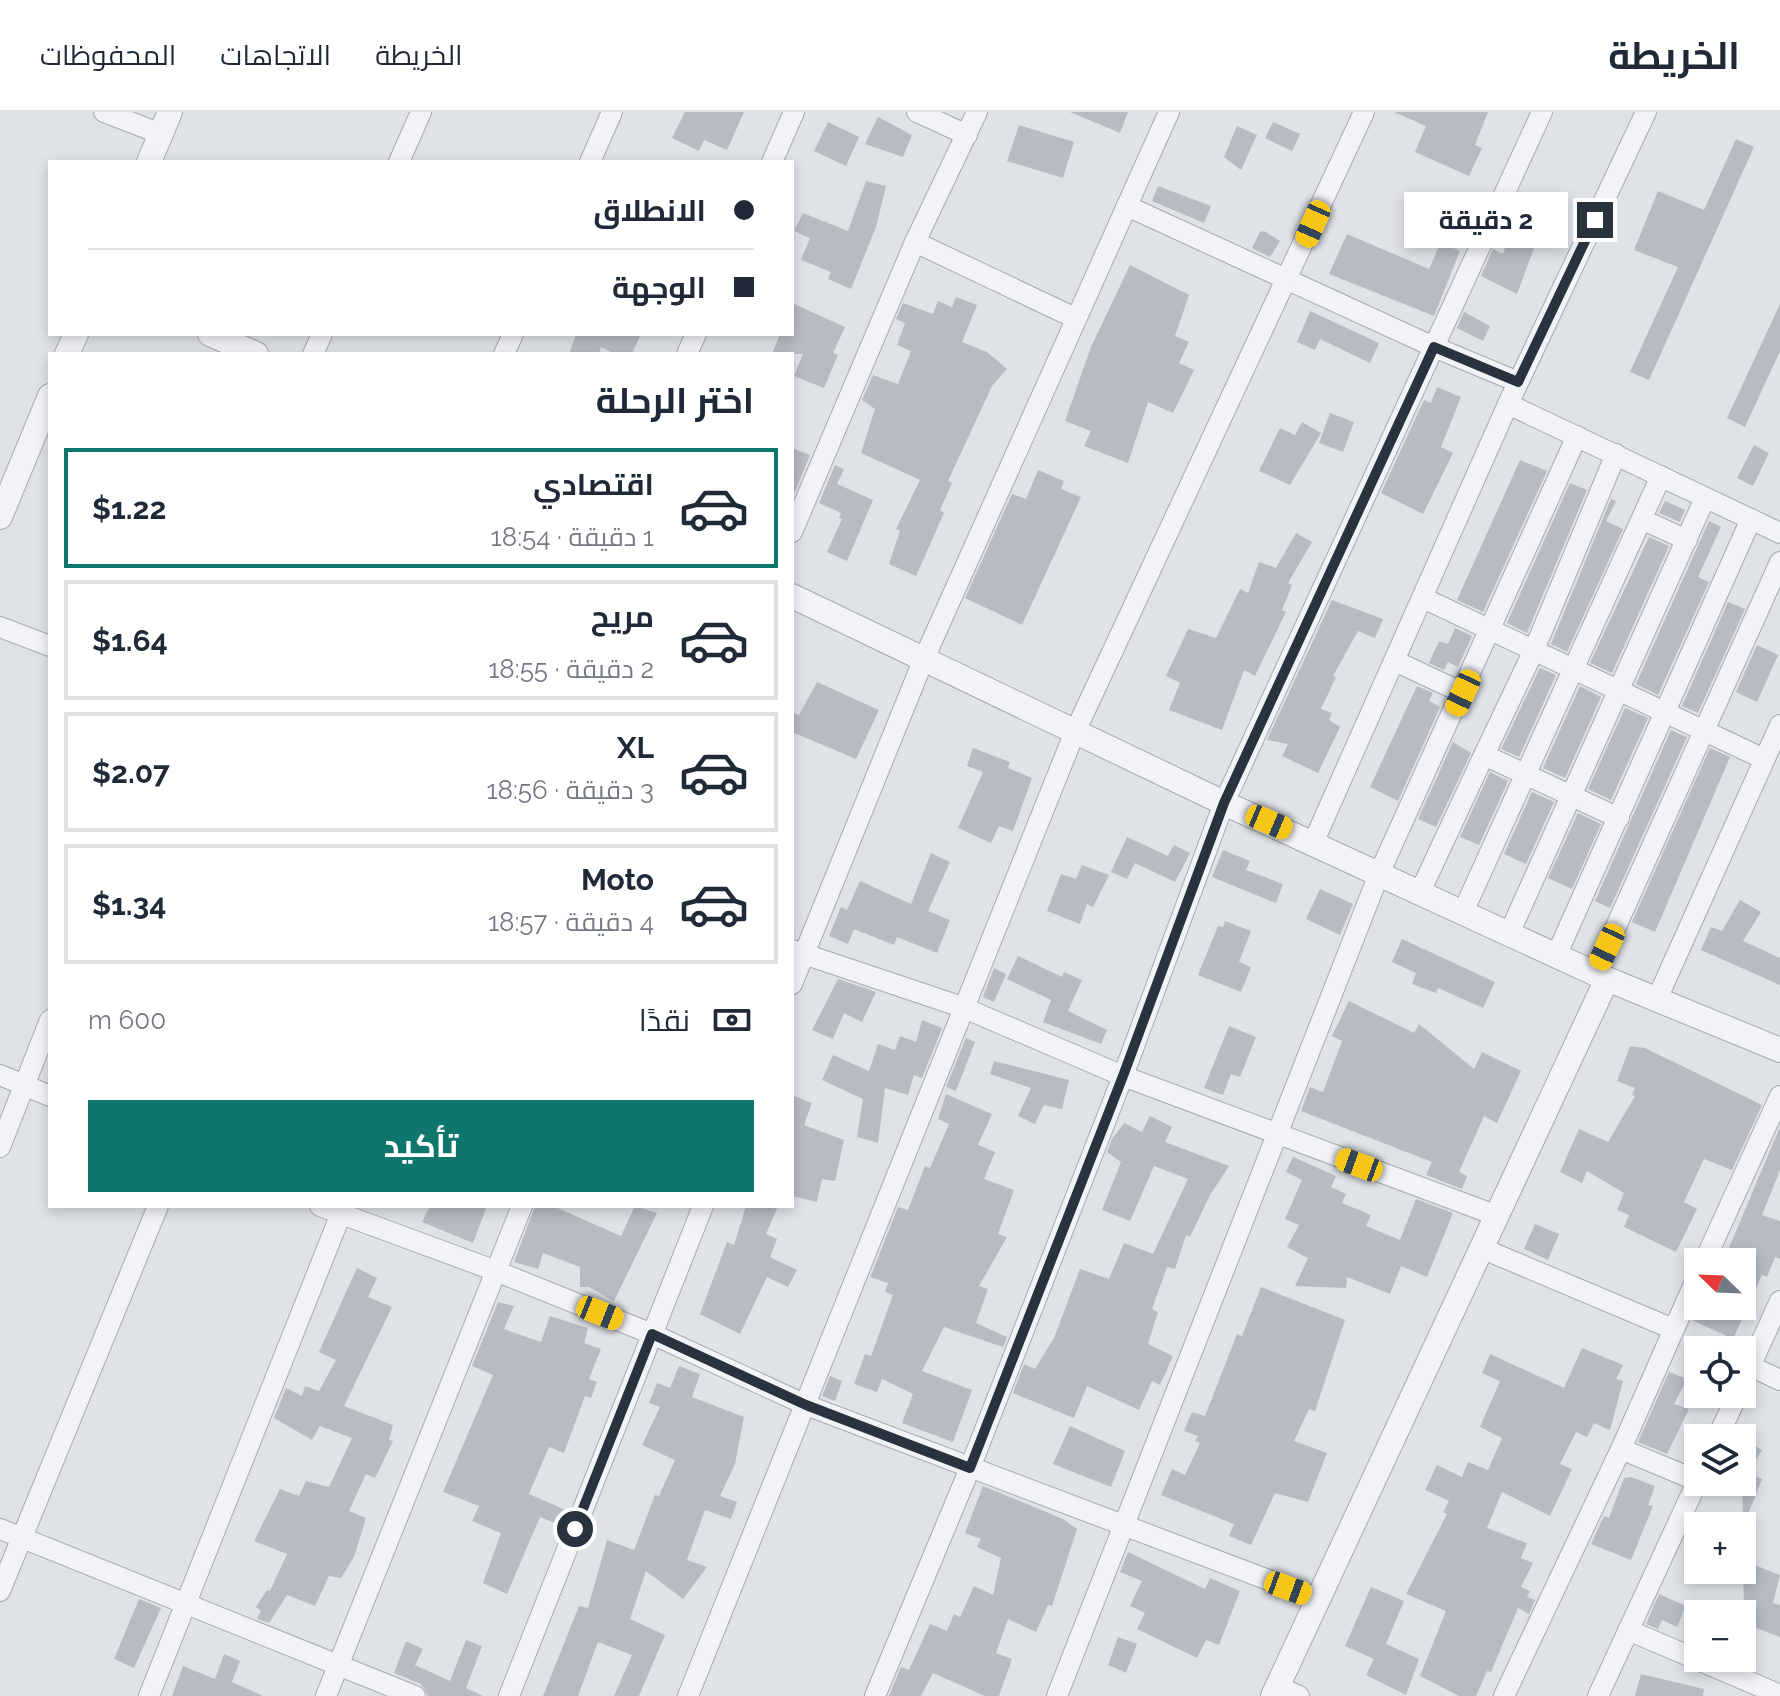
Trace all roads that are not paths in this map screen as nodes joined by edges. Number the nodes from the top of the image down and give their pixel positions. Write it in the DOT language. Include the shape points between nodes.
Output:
graph roads {
  1 [pos="104,112"];
  2 [pos="421,112"];
  3 [pos="612,112"];
  4 [pos="794,112"];
  5 [pos="917,112"];
  6 [pos="977,112"];
  7 [pos="1169,112"];
  8 [pos="1364,112"];
  9 [pos="1542,112"];
  10 [pos="1646,112"];
  11 [pos="166,123"];
  12 [pos="967,135"];
  13 [pos="150,160"];
  14 [pos="400,160"];
  15 [pos="591,160"];
  16 [pos="773,160"];
  17 [pos="1127,206"];
  18 [pos="915,242"];
  19 [pos="1288,281"];
  20 [pos="1075,318"];
  21 [pos="215,336"];
  22 [pos="1434,347"];
  23 [pos="251,352"];
  24 [pos="1518,382"];
  25 [pos="48,401"];
  26 [pos="1508,404"];
  27 [pos="1577,436"];
  28 [pos="1616,454"];
  29 [pos="1661,476"];
  30 [pos="1705,498"];
  31 [pos="0,517"];
  32 [pos="1751,519"];
  33 [pos="1643,520"];
  34 [pos="794,527"];
  35 [pos="1780,533"];
  36 [pos="1687,540"];
  37 [pos="1780,562"];
  38 [pos="794,597"];
  39 [pos="1423,598"];
  40 [pos="0,627"];
  41 [pos="1492,630"];
  42 [pos="48,645"];
  43 [pos="1534,650"];
  44 [pos="923,661"];
  45 [pos="1395,661"];
  46 [pos="1574,669"];
  47 [pos="1619,690"];
  48 [pos="1463,693"];
  49 [pos="1667,713"];
  50 [pos="1780,725"];
  51 [pos="1707,732"];
  52 [pos="1074,734"];
  53 [pos="1484,755"];
  54 [pos="1764,759"];
  55 [pos="1524,774"];
  56 [pos="1570,795"];
  57 [pos="1224,803"];
  58 [pos="1619,818"];
  59 [pos="1314,841"];
  60 [pos="1379,874"];
  61 [pos="1420,892"];
  62 [pos="1463,912"];
  63 [pos="1509,934"];
  64 [pos="798,952"];
  65 [pos="1556,956"];
  66 [pos="794,973"];
  67 [pos="1601,976"];
  68 [pos="1657,999"];
  69 [pos="962,1007"];
  70 [pos="48,1025"];
  71 [pos="1780,1050"];
  72 [pos="0,1075"];
  73 [pos="1123,1076"];
  74 [pos="24,1085"];
  75 [pos="48,1095"];
  76 [pos="1780,1096"];
  77 [pos="1278,1136"];
  78 [pos="0,1147"];
  79 [pos="157,1208"];
  80 [pos="521,1208"];
  81 [pos="702,1208"];
  82 [pos="342,1210"];
  83 [pos="1495,1215"];
  84 [pos="1481,1248"];
  85 [pos="1710,1248"];
  86 [pos="496,1271"];
  87 [pos="1780,1301"];
  88 [pos="1684,1305"];
  89 [pos="1673,1329"];
  90 [pos="652,1334"];
  91 [pos="1756,1353"];
  92 [pos="1756,1376"];
  93 [pos="1780,1380"];
  94 [pos="806,1405"];
  95 [pos="1621,1449"];
  96 [pos="970,1468"];
  97 [pos="1684,1474"];
  98 [pos="1691,1496"];
  99 [pos="1123,1527"];
  100 [pos="0,1529"];
  101 [pos="21,1537"];
  102 [pos="0,1591"];
  103 [pos="1316,1598"];
  104 [pos="187,1602"];
  105 [pos="1628,1630"];
  106 [pos="338,1666"];
  107 [pos="1283,1693"];
  108 [pos="1780,1695"];
  109 [pos="149,1696"];
  110 [pos="326,1696"];
  111 [pos="415,1696"];
  112 [pos="509,1696"];
  113 [pos="688,1696"];
  114 [pos="875,1696"];
  115 [pos="1057,1696"];
  116 [pos="1504,1696"];
  117 [pos="1598,1696"];
  1 -- 11 [label="street"];
  2 -- 14 [label="street"];
  3 -- 15 [label="street"];
  4 -- 16 [label="street"];
  5 -- 12 [label="street"];
  6 -- 12 [label="street"];
  7 -- 17 [label="street"];
  8 -- 19 [label="street"];
  9 -- 22 [label="street"];
  10 -- 24 [label="street"];
  11 -- 13 [label="street"];
  12 -- 18 [label="street"];
  17 -- 19 [label="street"];
  17 -- 20 [label="street"];
  18 -- 20 [label="street"];
  18 -- 34 [label="street"];
  19 -- 22 [label="street"];
  19 -- 52 [label="street"];
  20 -- 44 [label="street"];
  21 -- 23 [label="street"];
  22 -- 24 [label="street"];
  22 -- 57 [label="street"];
  24 -- 26 [label="street"];
  25 -- 31 [label="street"];
  26 -- 27 [label="street"];
  26 -- 39 [label="street"];
  27 -- 28 [label="street"];
  27 -- 41 [label="street"];
  28 -- 29 [label="street"];
  28 -- 43 [label="street"];
  29 -- 30 [label="street"];
  29 -- 33 [label="street"];
  30 -- 32 [label="street"];
  30 -- 36 [label="street"];
  32 -- 35 [label="street"];
  32 -- 49 [label="street"];
  33 -- 36 [label="street"];
  33 -- 46 [label="street"];
  36 -- 47 [label="street"];
  37 -- 51 [label="street"];
  38 -- 44 [label="street"];
  39 -- 41 [label="street"];
  39 -- 45 [label="street"];
  40 -- 42 [label="street"];
  41 -- 43 [label="street"];
  41 -- 48 [label="street"];
  43 -- 46 [label="street"];
  43 -- 53 [label="street"];
  44 -- 52 [label="street"];
  44 -- 64 [label="street"];
  45 -- 48 [label="street"];
  45 -- 59 [label="street"];
  46 -- 47 [label="street"];
  46 -- 55 [label="street"];
  47 -- 49 [label="street"];
  47 -- 56 [label="street"];
  48 -- 60 [label="street"];
  49 -- 51 [label="street"];
  49 -- 58 [label="street"];
  50 -- 54 [label="street"];
  51 -- 54 [label="street"];
  51 -- 67 [label="street"];
  52 -- 57 [label="street"];
  52 -- 69 [label="street"];
  53 -- 55 [label="street"];
  53 -- 61 [label="street"];
  54 -- 68 [label="street"];
  55 -- 56 [label="street"];
  55 -- 62 [label="street"];
  56 -- 58 [label="street"];
  56 -- 63 [label="street"];
  57 -- 59 [label="street"];
  57 -- 73 [label="street"];
  58 -- 65 [label="street"];
  59 -- 60 [label="street"];
  60 -- 61 [label="street"];
  60 -- 77 [label="street"];
  61 -- 62 [label="street"];
  62 -- 63 [label="street"];
  63 -- 65 [label="street"];
  64 -- 66 [label="street"];
  64 -- 69 [label="street"];
  65 -- 67 [label="street"];
  67 -- 68 [label="street"];
  67 -- 83 [label="street"];
  68 -- 71 [label="street"];
  69 -- 73 [label="street"];
  69 -- 94 [label="street"];
  70 -- 74 [label="street"];
  72 -- 74 [label="street"];
  73 -- 77 [label="street"];
  73 -- 96 [label="street"];
  74 -- 75 [label="street"];
  74 -- 78 [label="street"];
  76 -- 85 [label="street"];
  77 -- 83 [label="street"];
  77 -- 99 [label="street"];
  79 -- 101 [label="street"];
  80 -- 86 [label="street"];
  81 -- 90 [label="street"];
  82 -- 86 [label="street"];
  82 -- 104 [label="street"];
  83 -- 84 [label="street"];
  84 -- 89 [label="street"];
  84 -- 103 [label="street"];
  86 -- 90 [label="street"];
  86 -- 106 [label="street"];
  87 -- 91 [label="street"];
  88 -- 89 [label="street"];
  89 -- 95 [label="street"];
  90 -- 94 [label="street"];
  90 -- 112 [label="street"];
  92 -- 93 [label="street"];
  94 -- 96 [label="street"];
  94 -- 113 [label="street"];
  95 -- 97 [label="street"];
  95 -- 116 [label="street"];
  96 -- 99 [label="street"];
  96 -- 114 [label="street"];
  98 -- 105 [label="street"];
  99 -- 103 [label="street"];
  99 -- 115 [label="street"];
  100 -- 101 [label="street"];
  101 -- 102 [label="street"];
  101 -- 104 [label="street"];
  103 -- 107 [label="street"];
  104 -- 106 [label="street"];
  104 -- 109 [label="street"];
  105 -- 108 [label="street"];
  105 -- 117 [label="street"];
  106 -- 110 [label="street"];
  106 -- 111 [label="street"];
}
